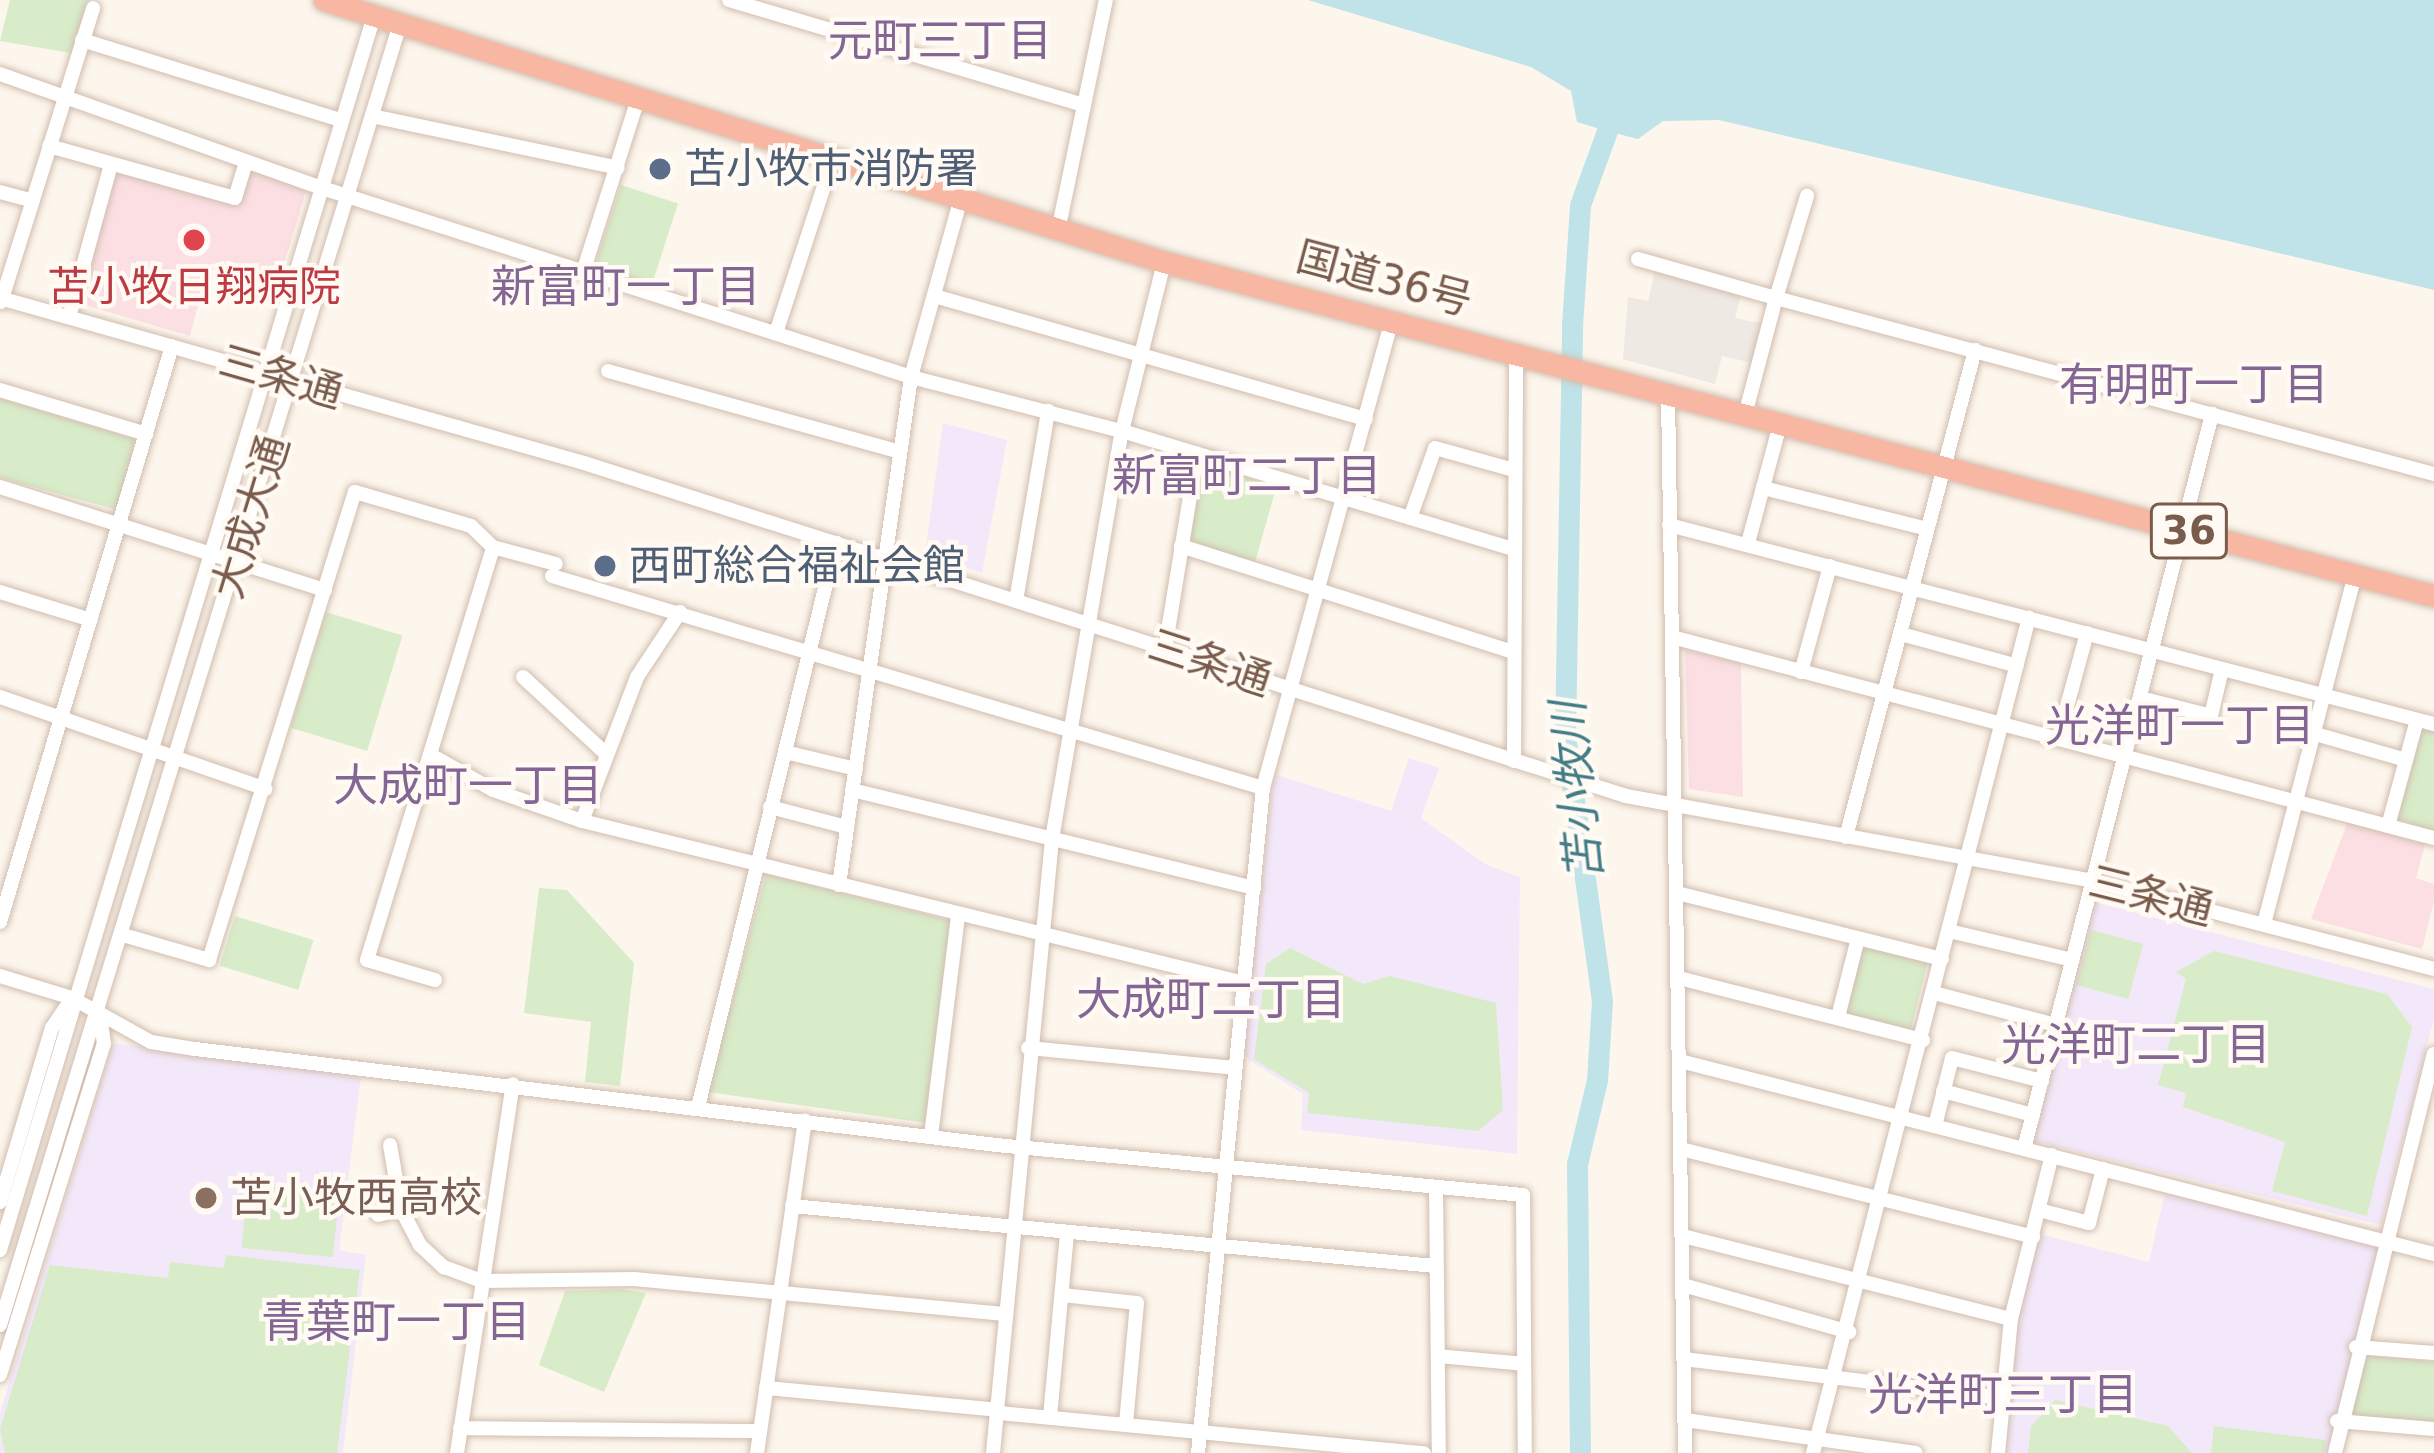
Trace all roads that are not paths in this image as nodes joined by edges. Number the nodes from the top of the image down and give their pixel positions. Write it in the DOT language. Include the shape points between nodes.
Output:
graph roads {
  1 [pos="324,0"];
  2 [pos="729,0"];
  3 [pos="1106,0"];
  4 [pos="93,8"];
  5 [pos="374,16"];
  6 [pos="400,24"];
  7 [pos="82,40"];
  8 [pos="0,74"];
  9 [pos="639,96"];
  10 [pos="64,97"];
  11 [pos="1084,105"];
  12 [pos="372,116"];
  13 [pos="340,120"];
  14 [pos="49,146"];
  15 [pos="833,159"];
  16 [pos="246,163"];
  17 [pos="111,164"];
  18 [pos="617,168"];
  19 [pos="319,187"];
  20 [pos="0,192"];
  21 [pos="350,193"];
  22 [pos="1807,196"];
  23 [pos="960,200"];
  24 [pos="33,201"];
  25 [pos="1058,231"];
  26 [pos="1638,259"];
  27 [pos="1164,262"];
  28 [pos="584,269"];
  29 [pos="934,296"];
  30 [pos="1776,298"];
  31 [pos="1,301"];
  32 [pos="69,317"];
  33 [pos="1391,321"];
  34 [pos="776,333"];
  35 [pos="172,346"];
  36 [pos="1975,350"];
  37 [pos="1140,355"];
  38 [pos="1523,356"];
  39 [pos="261,371"];
  40 [pos="608,371"];
  41 [pos="911,377"];
  42 [pos="292,380"];
  43 [pos="0,390"];
  44 [pos="1669,395"];
  45 [pos="1048,411"];
  46 [pos="2212,414"];
  47 [pos="1744,415"];
  48 [pos="1366,419"];
  49 [pos="1780,424"];
  50 [pos="1122,430"];
  51 [pos="147,434"];
  52 [pos="901,452"];
  53 [pos="1197,454"];
  54 [pos="1943,467"];
  55 [pos="1514,470"];
  56 [pos="2434,474"];
  57 [pos="0,487"];
  58 [pos="1763,488"];
  59 [pos="1343,498"];
  60 [pos="1411,518"];
  61 [pos="121,523"];
  62 [pos="1669,525"];
  63 [pos="1927,529"];
  64 [pos="2182,530"];
  65 [pos="836,543"];
  66 [pos="1748,543"];
  67 [pos="1180,546"];
  68 [pos="493,547"];
  69 [pos="1512,549"];
  70 [pos="209,552"];
  71 [pos="886,558"];
  72 [pos="238,563"];
  73 [pos="1830,566"];
  74 [pos="2355,574"];
  75 [pos="1913,587"];
  76 [pos="326,590"];
  77 [pos="0,592"];
  78 [pos="1317,592"];
  79 [pos="2434,596"];
  80 [pos="1016,601"];
  81 [pos="680,612"];
  82 [pos="2029,617"];
  83 [pos="91,620"];
  84 [pos="1091,625"];
  85 [pos="2087,633"];
  86 [pos="1901,634"];
  87 [pos="1672,637"];
  88 [pos="810,649"];
  89 [pos="1165,649"];
  90 [pos="2152,650"];
  91 [pos="1514,652"];
  92 [pos="871,665"];
  93 [pos="2017,666"];
  94 [pos="2222,669"];
  95 [pos="1801,672"];
  96 [pos="523,677"];
  97 [pos="1290,690"];
  98 [pos="1884,693"];
  99 [pos="2323,695"];
  100 [pos="0,697"];
  101 [pos="2140,698"];
  102 [pos="62,716"];
  103 [pos="2417,720"];
  104 [pos="2001,724"];
  105 [pos="2434,724"];
  106 [pos="1073,729"];
  107 [pos="2312,733"];
  108 [pos="2059,739"];
  109 [pos="151,745"];
  110 [pos="784,752"];
  111 [pos="605,753"];
  112 [pos="431,755"];
  113 [pos="2125,757"];
  114 [pos="175,759"];
  115 [pos="2406,760"];
  116 [pos="1514,761"];
  117 [pos="856,769"];
  118 [pos="1263,788"];
  119 [pos="265,789"];
  120 [pos="852,790"];
  121 [pos="2295,801"];
  122 [pos="770,807"];
  123 [pos="1675,807"];
  124 [pos="582,821"];
  125 [pos="2388,826"];
  126 [pos="847,827"];
  127 [pos="1846,837"];
  128 [pos="2434,838"];
  129 [pos="1052,839"];
  130 [pos="1967,858"];
  131 [pos="757,865"];
  132 [pos="2094,880"];
  133 [pos="839,885"];
  134 [pos="1253,888"];
  135 [pos="1677,893"];
  136 [pos="3,898"];
  137 [pos="958,915"];
  138 [pos="0,922"];
  139 [pos="2264,924"];
  140 [pos="1949,931"];
  141 [pos="1040,933"];
  142 [pos="123,935"];
  143 [pos="1858,938"];
  144 [pos="1942,958"];
  145 [pos="2073,960"];
  146 [pos="2434,969"];
  147 [pos="0,976"];
  148 [pos="1679,978"];
  149 [pos="435,980"];
  150 [pos="1244,982"];
  151 [pos="1934,993"];
  152 [pos="72,998"];
  153 [pos="99,1010"];
  154 [pos="1838,1017"];
  155 [pos="2056,1025"];
  156 [pos="1922,1040"];
  157 [pos="1028,1048"];
  158 [pos="2434,1054"];
  159 [pos="1680,1061"];
  160 [pos="1235,1068"];
  161 [pos="2042,1081"];
  162 [pos="513,1084"];
  163 [pos="1943,1091"];
  164 [pos="2429,1095"];
  165 [pos="698,1107"];
  166 [pos="2033,1115"];
  167 [pos="1903,1118"];
  168 [pos="805,1120"];
  169 [pos="1935,1126"];
  170 [pos="931,1136"];
  171 [pos="390,1145"];
  172 [pos="1019,1147"];
  173 [pos="1681,1149"];
  174 [pos="2024,1149"];
  175 [pos="2051,1155"];
  176 [pos="1225,1166"];
  177 [pos="2103,1168"];
  178 [pos="1436,1186"];
  179 [pos="1882,1200"];
  180 [pos="0,1202"];
  181 [pos="792,1206"];
  182 [pos="401,1209"];
  183 [pos="2039,1210"];
  184 [pos="378,1215"];
  185 [pos="1012,1227"];
  186 [pos="1067,1233"];
  187 [pos="1683,1236"];
  188 [pos="2032,1237"];
  189 [pos="2384,1242"];
  190 [pos="1218,1246"];
  191 [pos="0,1250"];
  192 [pos="2434,1254"];
  193 [pos="1435,1266"];
  194 [pos="482,1281"];
  195 [pos="1862,1281"];
  196 [pos="1683,1285"];
  197 [pos="780,1292"];
  198 [pos="1062,1295"];
  199 [pos="1006,1314"];
  200 [pos="2011,1319"];
  201 [pos="0,1325"];
  202 [pos="1849,1332"];
  203 [pos="2356,1347"];
  204 [pos="2434,1353"];
  205 [pos="1438,1356"];
  206 [pos="1684,1359"];
  207 [pos="1524,1364"];
  208 [pos="0,1375"];
  209 [pos="1837,1376"];
  210 [pos="766,1388"];
  211 [pos="2003,1397"];
  212 [pos="998,1411"];
  213 [pos="1050,1418"];
  214 [pos="1685,1420"];
  215 [pos="2337,1421"];
  216 [pos="1126,1425"];
  217 [pos="460,1428"];
  218 [pos="2434,1430"];
  219 [pos="760,1431"];
  220 [pos="1200,1432"];
  221 [pos="1815,1446"];
  222 [pos="457,1453"];
  223 [pos="757,1453"];
  224 [pos="993,1453"];
  225 [pos="1198,1453"];
  226 [pos="1424,1453"];
  227 [pos="1438,1453"];
  228 [pos="1526,1453"];
  229 [pos="1685,1453"];
  230 [pos="1916,1453"];
  231 [pos="1998,1453"];
  232 [pos="2335,1453"];
  1 -- 5 [label="highway, 国道36号 / 36"];
  2 -- 11 [label="street"];
  3 -- 11 [label="street"];
  4 -- 7 [label="street"];
  5 -- 6 [label="highway, 国道36号 / 36"];
  5 -- 13 [label="street, 大成大通"];
  6 -- 9 [label="highway, 国道36号 / 36"];
  6 -- 12 [label="street, 大成大通"];
  7 -- 10 [label="street"];
  7 -- 13 [label="street"];
  8 -- 10 [label="street"];
  9 -- 15 [label="highway, 国道36号 / 36"];
  9 -- 18 [label="street"];
  10 -- 14 [label="street"];
  10 -- 16 [label="street"];
  11 -- 25 [label="street"];
  12 -- 18 [label="street"];
  12 -- 21 [label="street, 大成大通"];
  13 -- 19 [label="street, 大成大通"];
  14 -- 17 [label="street"];
  14 -- 24 [label="street"];
  15 -- 23 [label="highway, 国道36号 / 36"];
  15 -- 34 [label="street"];
  16 -- 17 [label="street" via="236,198"];
  16 -- 19 [label="street"];
  17 -- 32 [label="street"];
  18 -- 28 [label="street"];
  19 -- 21 [label="street"];
  19 -- 39 [label="street, 大成大通"];
  20 -- 24 [label="street"];
  21 -- 28 [label="street"];
  21 -- 42 [label="street, 大成大通"];
  22 -- 30 [label="street"];
  23 -- 25 [label="highway, 国道36号 / 36"];
  23 -- 29 [label="street"];
  24 -- 31 [label="street"];
  25 -- 27 [label="highway, 国道36号 / 36"];
  26 -- 30 [label="street"];
  27 -- 33 [label="highway, 国道36号 / 36"];
  27 -- 37 [label="street"];
  28 -- 34 [label="street"];
  29 -- 37 [label="street"];
  29 -- 41 [label="street"];
  30 -- 36 [label="street"];
  30 -- 47 [label="street"];
  31 -- 32 [label="street, 三条通"];
  32 -- 35 [label="street, 三条通"];
  33 -- 38 [label="highway, 国道36号 / 36"];
  33 -- 48 [label="street"];
  34 -- 41 [label="street"];
  35 -- 39 [label="street, 三条通"];
  35 -- 51 [label="street"];
  36 -- 46 [label="street"];
  36 -- 54 [label="street"];
  37 -- 48 [label="street"];
  37 -- 50 [label="street"];
  38 -- 44 [label="highway, 国道36号 / 36"];
  38 -- 55 [label="street"];
  39 -- 42 [label="street, 三条通"];
  39 -- 70 [label="street, 大成大通"];
  40 -- 52 [label="street"];
  41 -- 45 [label="street"];
  41 -- 52 [label="street"];
  42 -- 65 [label="street, 三条通"];
  42 -- 72 [label="street, 大成大通"];
  43 -- 51 [label="street"];
  44 -- 47 [label="highway, 国道36号 / 36"];
  44 -- 62 [label="street"];
  45 -- 50 [label="street"];
  45 -- 80 [label="street"];
  46 -- 56 [label="street"];
  46 -- 64 [label="street"];
  47 -- 49 [label="highway, 国道36号 / 36"];
  48 -- 59 [label="street"];
  49 -- 54 [label="highway, 国道36号 / 36"];
  49 -- 58 [label="street"];
  50 -- 53 [label="street"];
  50 -- 84 [label="street"];
  51 -- 61 [label="street"];
  52 -- 71 [label="street"];
  53 -- 59 [label="street"];
  53 -- 67 [label="street"];
  54 -- 63 [label="street"];
  54 -- 64 [label="highway, 国道36号 / 36"];
  55 -- 60 [label="street" via="1436,448"];
  55 -- 69 [label="street"];
  57 -- 61 [label="street"];
  58 -- 63 [label="street"];
  58 -- 66 [label="street"];
  59 -- 60 [label="street"];
  59 -- 78 [label="street"];
  60 -- 69 [label="street"];
  61 -- 70 [label="street"];
  61 -- 83 [label="street"];
  62 -- 66 [label="street"];
  62 -- 87 [label="street"];
  63 -- 75 [label="street"];
  64 -- 74 [label="highway, 国道36号 / 36"];
  64 -- 90 [label="street"];
  65 -- 71 [label="street, 三条通"];
  65 -- 88 [label="street"];
  66 -- 73 [label="street"];
  67 -- 78 [label="street"];
  67 -- 89 [label="street"];
  68 -- 76 [label="street" via="471,526 356,492"];
  68 -- 81 [label="street"];
  68 -- 112 [label="street"];
  69 -- 91 [label="street"];
  70 -- 72 [label="street"];
  70 -- 109 [label="street, 大成大通"];
  71 -- 80 [label="street, 三条通"];
  71 -- 92 [label="street"];
  72 -- 76 [label="street"];
  72 -- 114 [label="street, 大成大通"];
  73 -- 75 [label="street"];
  73 -- 95 [label="street"];
  74 -- 79 [label="highway, 国道36号 / 36"];
  74 -- 99 [label="street"];
  75 -- 82 [label="street"];
  75 -- 86 [label="street"];
  76 -- 119 [label="street"];
  77 -- 83 [label="street"];
  78 -- 91 [label="street"];
  78 -- 97 [label="street"];
  80 -- 84 [label="street, 三条通"];
  81 -- 88 [label="street"];
  81 -- 111 [label="street" via="637,676"];
  82 -- 85 [label="street"];
  82 -- 93 [label="street"];
  83 -- 102 [label="street"];
  84 -- 89 [label="street, 三条通"];
  84 -- 106 [label="street"];
  85 -- 90 [label="street"];
  85 -- 108 [label="street"];
  86 -- 93 [label="street"];
  86 -- 98 [label="street"];
  87 -- 95 [label="street"];
  87 -- 123 [label="street"];
  88 -- 92 [label="street"];
  88 -- 110 [label="street"];
  89 -- 97 [label="street, 三条通"];
  90 -- 94 [label="street"];
  90 -- 101 [label="street"];
  91 -- 116 [label="street"];
  92 -- 106 [label="street"];
  92 -- 117 [label="street"];
  93 -- 104 [label="street"];
  94 -- 99 [label="street"];
  94 -- 101 [label="street" via="2211,716"];
  95 -- 98 [label="street"];
  96 -- 111 [label="street"];
  97 -- 116 [label="street, 三条通"];
  97 -- 118 [label="street"];
  98 -- 104 [label="street"];
  98 -- 127 [label="street"];
  99 -- 103 [label="street"];
  99 -- 107 [label="street"];
  100 -- 102 [label="street"];
  101 -- 113 [label="street"];
  102 -- 109 [label="street"];
  102 -- 136 [label="street"];
  103 -- 105 [label="street"];
  103 -- 115 [label="street"];
  104 -- 108 [label="street"];
  104 -- 130 [label="street"];
  106 -- 118 [label="street"];
  106 -- 129 [label="street"];
  107 -- 115 [label="street"];
  107 -- 121 [label="street"];
  108 -- 113 [label="street"];
  109 -- 114 [label="street"];
  109 -- 152 [label="street, 大成大通"];
  110 -- 117 [label="street"];
  110 -- 122 [label="street"];
  111 -- 124 [label="street"];
  112 -- 124 [label="street" via="494,790"];
  112 -- 149 [label="street" via="368,960"];
  113 -- 121 [label="street"];
  113 -- 132 [label="street"];
  114 -- 119 [label="street"];
  114 -- 142 [label="street, 大成大通"];
  115 -- 125 [label="street"];
  116 -- 123 [label="street, 三条通"];
  117 -- 120 [label="street"];
  118 -- 134 [label="street"];
  119 -- 142 [label="street" via="209,960"];
  120 -- 126 [label="street"];
  120 -- 129 [label="street"];
  121 -- 125 [label="street"];
  121 -- 139 [label="street"];
  122 -- 126 [label="street"];
  122 -- 131 [label="street"];
  123 -- 127 [label="street, 三条通"];
  123 -- 135 [label="street"];
  124 -- 131 [label="street"];
  125 -- 128 [label="street"];
  126 -- 133 [label="street"];
  127 -- 130 [label="street, 三条通"];
  129 -- 134 [label="street"];
  129 -- 141 [label="street"];
  130 -- 132 [label="street, 三条通"];
  130 -- 140 [label="street"];
  131 -- 133 [label="street"];
  131 -- 165 [label="street"];
  132 -- 139 [label="street, 三条通"];
  132 -- 145 [label="street"];
  133 -- 137 [label="street"];
  134 -- 150 [label="street"];
  135 -- 143 [label="street"];
  135 -- 148 [label="street"];
  136 -- 138 [label="street"];
  137 -- 141 [label="street"];
  137 -- 170 [label="street"];
  139 -- 146 [label="street, 三条通"];
  140 -- 144 [label="street"];
  140 -- 145 [label="street"];
  141 -- 150 [label="street"];
  141 -- 157 [label="street"];
  142 -- 153 [label="street, 大成大通"];
  143 -- 144 [label="street"];
  143 -- 154 [label="street"];
  144 -- 151 [label="street"];
  145 -- 155 [label="street"];
  147 -- 152 [label="street"];
  148 -- 154 [label="street"];
  148 -- 159 [label="street"];
  150 -- 160 [label="street"];
  151 -- 155 [label="street"];
  151 -- 156 [label="street"];
  152 -- 153 [label="street"];
  152 -- 180 [label="street" via="52,1028"];
  152 -- 191 [label="street"];
  153 -- 162 [label="street" via="151,1042"];
  153 -- 201 [label="street"];
  153 -- 208 [label="street" via="104,1044"];
  154 -- 156 [label="street"];
  155 -- 161 [label="street"];
  156 -- 167 [label="street"];
  157 -- 160 [label="street"];
  157 -- 172 [label="street"];
  158 -- 164 [label="street"];
  159 -- 167 [label="street"];
  159 -- 173 [label="street"];
  160 -- 176 [label="street"];
  161 -- 163 [label="street" via="1952,1058"];
  161 -- 166 [label="street"];
  162 -- 165 [label="street"];
  162 -- 194 [label="street"];
  163 -- 166 [label="street"];
  163 -- 169 [label="street"];
  164 -- 189 [label="street"];
  165 -- 168 [label="street"];
  166 -- 174 [label="street"];
  167 -- 169 [label="street"];
  167 -- 179 [label="street"];
  168 -- 170 [label="street"];
  168 -- 181 [label="street"];
  169 -- 174 [label="street"];
  170 -- 172 [label="street"];
  171 -- 182 [label="street"];
  172 -- 176 [label="street"];
  172 -- 185 [label="street"];
  173 -- 179 [label="street"];
  173 -- 187 [label="street"];
  174 -- 175 [label="street"];
  175 -- 177 [label="street"];
  175 -- 183 [label="street"];
  176 -- 178 [label="street"];
  176 -- 190 [label="street"];
  177 -- 183 [label="street" via="2089,1223"];
  177 -- 189 [label="street"];
  178 -- 193 [label="street"];
  178 -- 207 [label="street" via="1523,1195"];
  179 -- 188 [label="street"];
  179 -- 195 [label="street"];
  181 -- 185 [label="street"];
  181 -- 197 [label="street"];
  182 -- 184 [label="street"];
  182 -- 194 [label="street" via="430,1257"];
  183 -- 188 [label="street"];
  185 -- 186 [label="street"];
  185 -- 199 [label="street"];
  186 -- 190 [label="street"];
  186 -- 198 [label="street"];
  187 -- 195 [label="street"];
  187 -- 196 [label="street"];
  188 -- 200 [label="street"];
  189 -- 192 [label="street"];
  189 -- 203 [label="street"];
  190 -- 193 [label="street"];
  190 -- 220 [label="street"];
  193 -- 205 [label="street"];
  194 -- 197 [label="street" via="634,1279"];
  194 -- 217 [label="street"];
  195 -- 200 [label="street"];
  195 -- 202 [label="street"];
  196 -- 202 [label="street"];
  196 -- 206 [label="street"];
  197 -- 199 [label="street"];
  197 -- 210 [label="street"];
  198 -- 213 [label="street"];
  198 -- 216 [label="street" via="1137,1303"];
  199 -- 212 [label="street"];
  200 -- 211 [label="street"];
  202 -- 209 [label="street"];
  203 -- 204 [label="street"];
  203 -- 215 [label="street"];
  205 -- 207 [label="street"];
  205 -- 227 [label="street"];
  206 -- 209 [label="street"];
  206 -- 214 [label="street"];
  207 -- 228 [label="street"];
  209 -- 211 [label="street"];
  209 -- 221 [label="street"];
  210 -- 212 [label="street"];
  210 -- 219 [label="street"];
  211 -- 231 [label="street"];
  212 -- 213 [label="street"];
  212 -- 224 [label="street"];
  213 -- 216 [label="street"];
  214 -- 221 [label="street"];
  214 -- 229 [label="street"];
  215 -- 218 [label="street"];
  215 -- 232 [label="street"];
  216 -- 220 [label="street"];
  217 -- 219 [label="street"];
  217 -- 222 [label="street"];
  219 -- 223 [label="street"];
  220 -- 225 [label="street"];
  220 -- 226 [label="street"];
  221 -- 230 [label="street"];
}
